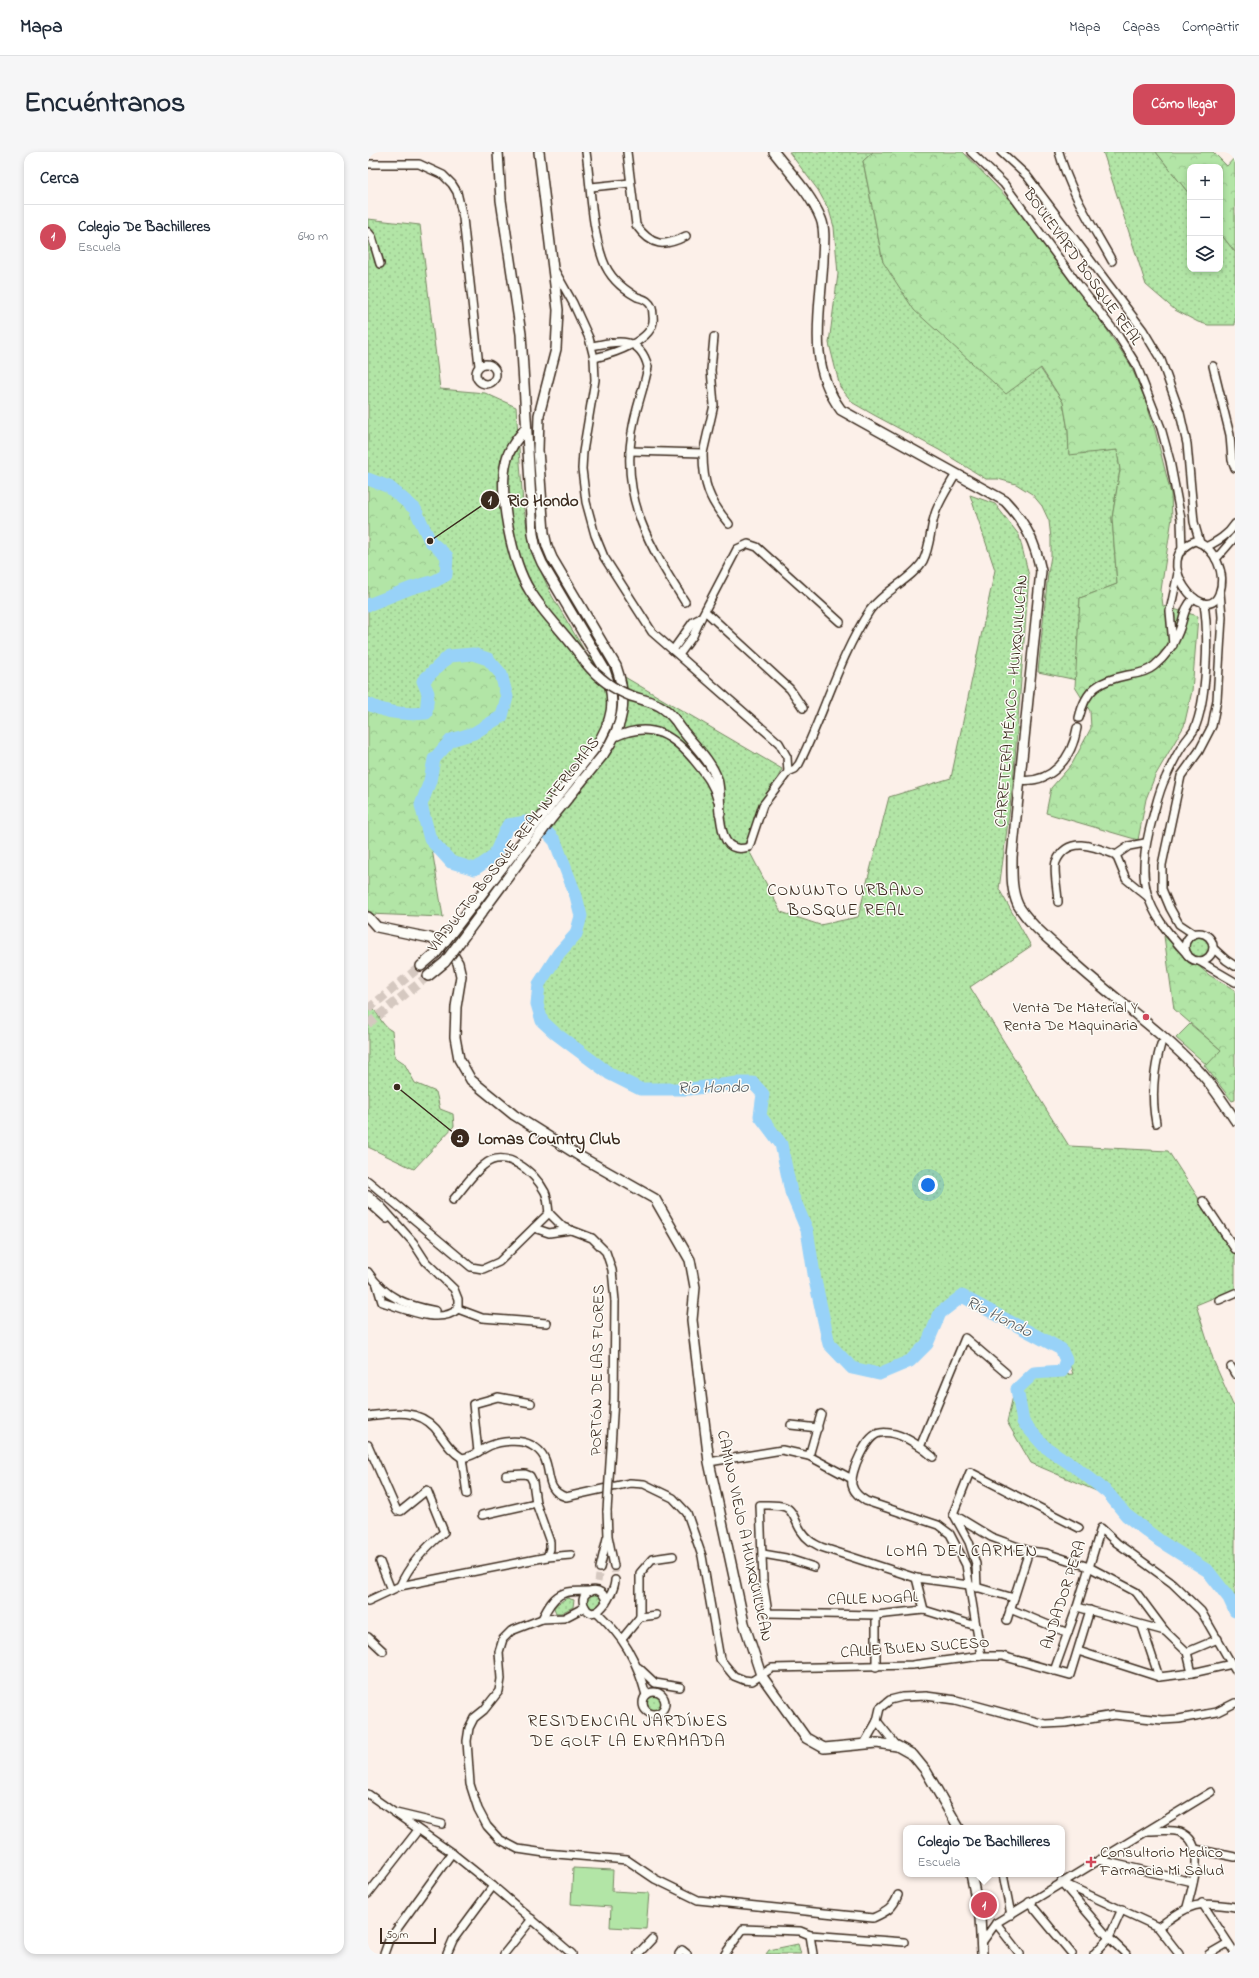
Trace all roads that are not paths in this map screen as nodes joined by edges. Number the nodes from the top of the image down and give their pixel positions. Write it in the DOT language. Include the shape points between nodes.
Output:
graph roads {
  1 [pos="498,152"];
  2 [pos="539,152"];
  3 [pos="586,152"];
  4 [pos="627,152"];
  5 [pos="774,152"];
  6 [pos="971,152"];
  7 [pos="1001,152"];
  8 [pos="1059,152"];
  9 [pos="368,164"];
  10 [pos="630,183"];
  11 [pos="591,187"];
  12 [pos="368,232"];
  13 [pos="686,236"];
  14 [pos="1112,261"];
  15 [pos="380,264"];
  16 [pos="555,271"];
  17 [pos="714,337"];
  18 [pos="632,343"];
  19 [pos="592,346"];
  20 [pos="594,358"];
  21 [pos="479,366"];
  22 [pos="1213,366"];
  23 [pos="526,428"];
  24 [pos="630,451"];
  25 [pos="704,453"];
  26 [pos="1235,468"];
  27 [pos="956,474"];
  28 [pos="729,524"];
  29 [pos="1235,524"];
  30 [pos="1235,537"];
  31 [pos="1203,545"];
  32 [pos="1182,551"];
  33 [pos="1216,559"];
  34 [pos="1178,573"];
  35 [pos="1220,592"];
  36 [pos="1194,598"];
  37 [pos="685,602"];
  38 [pos="1204,604"];
  39 [pos="706,612"];
  40 [pos="840,622"];
  41 [pos="1173,645"];
  42 [pos="676,652"];
  43 [pos="803,708"];
  44 [pos="1079,718"];
  45 [pos="1077,728"];
  46 [pos="614,737"];
  47 [pos="788,772"];
  48 [pos="1019,780"];
  49 [pos="720,813"];
  50 [pos="1146,843"];
  51 [pos="1116,855"];
  52 [pos="1148,897"];
  53 [pos="1058,902"];
  54 [pos="368,917"];
  55 [pos="1194,934"];
  56 [pos="1214,949"];
  57 [pos="1187,954"];
  58 [pos="1199,961"];
  59 [pos="421,966"];
  60 [pos="1235,966"];
  61 [pos="428,976"];
  62 [pos="1235,982"];
  63 [pos="1162,1044"];
  64 [pos="1235,1120"];
  65 [pos="1156,1123"];
  66 [pos="368,1181"];
  67 [pos="368,1195"];
  68 [pos="453,1200"];
  69 [pos="1203,1201"];
  70 [pos="368,1202"];
  71 [pos="549,1213"];
  72 [pos="534,1228"];
  73 [pos="570,1230"];
  74 [pos="1235,1249"];
  75 [pos="425,1264"];
  76 [pos="368,1272"];
  77 [pos="377,1285"];
  78 [pos="1235,1294"];
  79 [pos="1220,1300"];
  80 [pos="458,1309"];
  81 [pos="547,1323"];
  82 [pos="1006,1373"];
  83 [pos="531,1403"];
  84 [pos="820,1414"];
  85 [pos="368,1416"];
  86 [pos="791,1425"];
  87 [pos="818,1428"];
  88 [pos="368,1444"];
  89 [pos="920,1447"];
  90 [pos="478,1452"];
  91 [pos="809,1456"];
  92 [pos="933,1457"];
  93 [pos="462,1458"];
  94 [pos="709,1462"];
  95 [pos="506,1475"];
  96 [pos="852,1479"];
  97 [pos="467,1494"];
  98 [pos="536,1503"];
  99 [pos="953,1514"];
  100 [pos="482,1515"];
  101 [pos="1079,1528"];
  102 [pos="608,1536"];
  103 [pos="1029,1551"];
  104 [pos="763,1554"];
  105 [pos="571,1555"];
  106 [pos="673,1556"];
  107 [pos="547,1557"];
  108 [pos="380,1562"];
  109 [pos="614,1566"];
  110 [pos="814,1567"];
  111 [pos="1089,1567"];
  112 [pos="600,1568"];
  113 [pos="916,1578"];
  114 [pos="615,1580"];
  115 [pos="598,1582"];
  116 [pos="969,1585"];
  117 [pos="400,1586"];
  118 [pos="977,1588"];
  119 [pos="391,1590"];
  120 [pos="594,1590"];
  121 [pos="1014,1598"];
  122 [pos="368,1601"];
  123 [pos="606,1603"];
  124 [pos="585,1607"];
  125 [pos="1077,1607"];
  126 [pos="1010,1608"];
  127 [pos="924,1610"];
  128 [pos="1090,1610"];
  129 [pos="597,1612"];
  130 [pos="656,1615"];
  131 [pos="876,1615"];
  132 [pos="640,1617"];
  133 [pos="542,1618"];
  134 [pos="1007,1620"];
  135 [pos="976,1626"];
  136 [pos="1142,1626"];
  137 [pos="1165,1631"];
  138 [pos="1068,1633"];
  139 [pos="368,1637"];
  140 [pos="622,1638"];
  141 [pos="1218,1639"];
  142 [pos="383,1651"];
  143 [pos="1078,1651"];
  144 [pos="1187,1652"];
  145 [pos="981,1656"];
  146 [pos="876,1667"];
  147 [pos="1233,1667"];
  148 [pos="639,1668"];
  149 [pos="1054,1671"];
  150 [pos="1192,1673"];
  151 [pos="761,1675"];
  152 [pos="1159,1677"];
  153 [pos="680,1687"];
  154 [pos="646,1695"];
  155 [pos="1235,1703"];
  156 [pos="877,1721"];
  157 [pos="864,1744"];
  158 [pos="897,1746"];
  159 [pos="1211,1792"];
  160 [pos="368,1795"];
  161 [pos="394,1813"];
  162 [pos="442,1824"];
  163 [pos="957,1825"];
  164 [pos="418,1830"];
  165 [pos="1146,1831"];
  166 [pos="1195,1849"];
  167 [pos="452,1853"];
  168 [pos="1235,1857"];
  169 [pos="1099,1860"];
  170 [pos="972,1877"];
  171 [pos="1004,1877"];
  172 [pos="1061,1882"];
  173 [pos="1193,1882"];
  174 [pos="493,1886"];
  175 [pos="368,1894"];
  176 [pos="898,1895"];
  177 [pos="1029,1902"];
  178 [pos="1202,1903"];
  179 [pos="1187,1907"];
  180 [pos="1234,1908"];
  181 [pos="1122,1909"];
  182 [pos="1011,1914"];
  183 [pos="532,1919"];
  184 [pos="996,1923"];
  185 [pos="1158,1926"];
  186 [pos="810,1935"];
  187 [pos="1109,1938"];
  188 [pos="652,1939"];
  189 [pos="982,1941"];
  190 [pos="904,1942"];
  191 [pos="1228,1943"];
  192 [pos="1235,1953"];
  193 [pos="384,1954"];
  194 [pos="447,1954"];
  195 [pos="504,1954"];
  196 [pos="572,1954"];
  197 [pos="638,1954"];
  198 [pos="679,1954"];
  199 [pos="687,1954"];
  200 [pos="725,1954"];
  201 [pos="813,1954"];
  202 [pos="982,1954"];
  203 [pos="1020,1954"];
  204 [pos="1072,1954"];
  205 [pos="1094,1954"];
  206 [pos="1126,1954"];
  207 [pos="1179,1954"];
  208 [pos="1208,1954"];
  1 -- 23 [label="main road, VIADUCTO BOSQUE REAL INTERLOMAS" via="501,200 521,334"];
  2 -- 16 [label="main road, VIADUCTO BOSQUE REAL INTERLOMAS"];
  3 -- 11 [label="street"];
  4 -- 10 [label="street"];
  5 -- 27 [label="main road, CARRETERA MÉXICO - HUIXQUILUCAN" via="811,199 822,220 824,244 817,340 821,371 833,399 842,410"];
  6 -- 32 [label="street, BOULEVARD BOSQUE REAL" via="1004,184 1119,337 1136,364 1161,428 1170,461 1181,518"];
  7 -- 31 [label="street, BOULEVARD BOSQUE REAL" via="1027,176 1142,330 1161,360 1180,413 1187,444 1194,522"];
  8 -- 14 [label="street" via="1066,177 1081,208"];
  9 -- 21 [label="street" via="418,164 443,175 457,192 463,218"];
  10 -- 11 [label="street"];
  10 -- 13 [label="street" via="636,225 643,235 659,245 672,243"];
  11 -- 18 [label="street" via="598,239 610,275 623,288 649,302 653,310 654,319 650,330"];
  12 -- 15 [label="street"];
  16 -- 19 [label="street"];
  16 -- 46 [label="main road, VIADUCTO BOSQUE REAL INTERLOMAS" via="558,310 556,349 539,415 538,450 544,533 552,558 616,666 622,683 622,713"];
  17 -- 25 [label="street" via="711,370 714,405"];
  18 -- 19 [label="street" via="622,340"];
  18 -- 20 [label="street" via="619,352"];
  18 -- 24 [label="street" via="643,355 648,367 635,417"];
  19 -- 20 [label="street"];
  20 -- 42 [label="street" via="595,380 582,468 586,502 594,535 622,588 652,632"];
  22 -- 26 [label="street" via="1230,435"];
  23 -- 49 [label="main road, bridge" via="512,445 504,478 507,520 512,545 529,591 594,674 631,696 660,704 676,721 712,769 717,780"];
  23 -- 59 [label="main road, VIADUCTO BOSQUE REAL INTERLOMAS, bridge" via="530,502 536,549 606,670 612,689 612,710 609,722 595,748 436,953"];
  24 -- 25 [label="street"];
  24 -- 37 [label="street" via="634,498 645,534 656,557"];
  25 -- 28 [label="street" via="703,471 706,487 714,506"];
  27 -- 47 [label="street" via="936,512 928,549 916,570 883,595 870,610 847,653 799,764"];
  27 -- 48 [label="main road, CARRETERA MÉXICO - HUIXQUILUCAN" via="1005,501 1017,513 1033,541 1039,566 1038,608"];
  29 -- 31 [label="street" via="1221,540"];
  30 -- 33 [label="street"];
  31 -- 32 [label="street" via="1195,541 1188,543"];
  31 -- 33 [label="street"];
  32 -- 34 [label="street" via="1177,564"];
  33 -- 35 [label="street" via="1222,576"];
  34 -- 36 [label="street" via="1186,591"];
  34 -- 41 [label="street" via="1170,611"];
  35 -- 38 [label="street" via="1217,599"];
  35 -- 55 [label="street" via="1222,617 1217,700 1212,726 1199,751 1181,776 1162,865 1162,889 1170,908 1179,924"];
  36 -- 38 [label="street"];
  36 -- 41 [label="street" via="1187,604"];
  38 -- 50 [label="street" via="1207,622 1199,710 1194,730 1164,779"];
  39 -- 40 [label="street" via="737,549 748,544 757,547"];
  39 -- 42 [label="street" via="694,636"];
  39 -- 43 [label="street" via="790,689"];
  41 -- 44 [label="street" via="1153,667 1140,674 1098,684 1083,703"];
  42 -- 47 [label="street" via="779,743 787,757"];
  45 -- 48 [label="street" via="1071,748 1055,771 1040,780"];
  46 -- 49 [label="street" via="639,729 654,730 669,736 687,751 711,782"];
  46 -- 61 [label="main road, VIADUCTO BOSQUE REAL INTERLOMAS, bridge" via="603,756 551,819 445,962"];
  47 -- 49 [label="street" via="763,805 749,847 733,848 728,843"];
  48 -- 64 [label="main road, CARRETERA MÉXICO - HUIXQUILUCAN" via="1012,875 1015,896 1023,913 1079,967 1197,1068"];
  50 -- 51 [label="street" via="1129,846"];
  50 -- 52 [label="street" via="1144,885"];
  51 -- 52 [label="street" via="1126,879"];
  51 -- 53 [label="street" via="1097,847 1080,844 1066,848 1056,862"];
  52 -- 57 [label="street" via="1151,907 1163,925"];
  54 -- 94 [label="main road, CAMINO VIEJO A HUIXQUILUCAN" via="377,927 430,938 451,951 458,963 461,976 456,1007 456,1044 459,1059 471,1080 514,1115 655,1199 690,1260 695,1287 692,1320"];
  55 -- 56 [label="street" via="1206,934"];
  55 -- 57 [label="street" via="1185,942 1184,949"];
  56 -- 58 [label="street" via="1209,957"];
  56 -- 60 [label="street"];
  57 -- 58 [label="street"];
  58 -- 62 [label="street"];
  63 -- 65 [label="street" via="1156,1063 1153,1107"];
  66 -- 72 [label="street" via="471,1267 483,1269 499,1262"];
  67 -- 75 [label="street" via="413,1242"];
  68 -- 71 [label="street" via="484,1165 497,1158 517,1163 531,1174 546,1193"];
  69 -- 74 [label="street"];
  70 -- 75 [label="street" via="394,1227"];
  71 -- 72 [label="street"];
  71 -- 73 [label="street, PORTÓN DE LAS FLORES" via="563,1227"];
  72 -- 73 [label="street" via="557,1233"];
  73 -- 102 [label="street, PORTÓN DE LAS FLORES, bridge" via="592,1238 606,1252 612,1270 616,1302"];
  75 -- 77 [label="street" via="451,1292 455,1302 451,1310 436,1311 412,1306 387,1294"];
  75 -- 80 [label="street" via="457,1293"];
  76 -- 77 [label="street"];
  77 -- 80 [label="street" via="382,1302 435,1316 448,1315"];
  78 -- 79 [label="street"];
  80 -- 81 [label="street" via="482,1318"];
  82 -- 89 [label="street" via="965,1338"];
  83 -- 90 [label="street" via="498,1397 474,1404"];
  84 -- 87 [label="street"];
  85 -- 93 [label="street" via="391,1412 424,1419 448,1448"];
  86 -- 87 [label="street"];
  87 -- 91 [label="street"];
  88 -- 117 [label="street" via="399,1511 427,1490 444,1532 407,1570"];
  89 -- 92 [label="street"];
  89 -- 96 [label="street" via="891,1433 877,1434 863,1450"];
  90 -- 93 [label="street" via="470,1458"];
  90 -- 151 [label="street, CALLE BUEN SUCESO" via="507,1442 531,1445 545,1456 552,1490 566,1497 630,1483 644,1484 673,1498 687,1513 702,1556 720,1659 734,1676 752,1680"];
  91 -- 94 [label="street" via="782,1450"];
  91 -- 96 [label="street"];
  93 -- 97 [label="street"];
  94 -- 151 [label="main road, CAMINO VIEJO A HUIXQUILUCAN" via="744,1623"];
  95 -- 98 [label="street" via="530,1476"];
  96 -- 116 [label="street" via="855,1492 866,1501 938,1525 950,1534 966,1565"];
  98 -- 100 [label="street"];
  98 -- 107 [label="street" via="550,1542"];
  99 -- 101 [label="street" via="970,1472"];
  99 -- 103 [label="street" via="991,1537"];
  99 -- 118 [label="street" via="969,1542 976,1564"];
  102 -- 109 [label="street, PORTÓN DE LAS FLORES"];
  102 -- 112 [label="street, PORTÓN DE LAS FLORES"];
  103 -- 111 [label="street" via="1046,1553"];
  103 -- 121 [label="street"];
  104 -- 110 [label="street"];
  104 -- 113 [label="street" via="760,1505 787,1507 809,1541"];
  104 -- 131 [label="street, CALLE NOGAL" via="763,1582 768,1613"];
  105 -- 107 [label="street"];
  106 -- 132 [label="street" via="652,1559 640,1573"];
  107 -- 117 [label="street"];
  108 -- 119 [label="street"];
  111 -- 125 [label="street, ANDADOR PERA"];
  111 -- 137 [label="street" via="1136,1592"];
  111 -- 141 [label="street, ANDADOR PERA" via="1101,1528 1117,1543 1172,1583 1201,1611"];
  113 -- 116 [label="street"];
  113 -- 127 [label="street"];
  114 -- 123 [label="street" via="613,1594"];
  115 -- 120 [label="street"];
  116 -- 118 [label="street"];
  116 -- 135 [label="street"];
  117 -- 119 [label="street"];
  118 -- 121 [label="street"];
  119 -- 122 [label="street"];
  120 -- 123 [label="street" via="602,1593"];
  120 -- 124 [label="street" via="586,1594 583,1600"];
  120 -- 133 [label="street" via="570,1591 553,1600"];
  121 -- 126 [label="street"];
  123 -- 129 [label="street"];
  124 -- 129 [label="street"];
  124 -- 133 [label="street" via="564,1618"];
  125 -- 128 [label="street"];
  125 -- 138 [label="street, ANDADOR PERA"];
  126 -- 134 [label="street"];
  126 -- 138 [label="street"];
  127 -- 131 [label="street, CALLE NOGAL"];
  127 -- 135 [label="street, CALLE NOGAL"];
  128 -- 136 [label="street"];
  128 -- 143 [label="street"];
  129 -- 140 [label="street"];
  130 -- 132 [label="street"];
  131 -- 146 [label="street"];
  132 -- 140 [label="street"];
  133 -- 176 [label="street" via="511,1631 503,1639 499,1691 474,1718 469,1728 467,1741 470,1784 478,1809 487,1826 499,1839 518,1849 627,1860 655,1879 698,1900 873,1918 887,1912 895,1904"];
  135 -- 145 [label="street"];
  136 -- 137 [label="street"];
  136 -- 152 [label="street"];
  137 -- 144 [label="street"];
  138 -- 149 [label="street, ANDADOR PERA"];
  139 -- 142 [label="street"];
  140 -- 148 [label="street"];
  141 -- 144 [label="street"];
  141 -- 147 [label="street"];
  143 -- 149 [label="street, CALLE BUEN SUCESO" via="1070,1675"];
  143 -- 152 [label="street"];
  144 -- 150 [label="street"];
  145 -- 146 [label="street, CALLE BUEN SUCESO" via="912,1666"];
  145 -- 149 [label="street, CALLE BUEN SUCESO" via="1002,1656"];
  146 -- 151 [label="street, CALLE BUEN SUCESO" via="772,1668"];
  147 -- 150 [label="street"];
  148 -- 153 [label="street" via="655,1683"];
  148 -- 154 [label="street"];
  150 -- 152 [label="street"];
  151 -- 157 [label="main road, CAMINO VIEJO A HUIXQUILUCAN" via="806,1738 824,1748"];
  155 -- 156 [label="street" via="1217,1712 1179,1719 1162,1720 1114,1715 1045,1724 956,1700 926,1696 902,1697 890,1700 880,1708"];
  156 -- 157 [label="street"];
  156 -- 158 [label="street"];
  157 -- 158 [label="main road, CAMINO VIEJO A HUIXQUILUCAN"];
  158 -- 163 [label="main road, CAMINO VIEJO A HUIXQUILUCAN" via="913,1755 926,1771"];
  159 -- 165 [label="street"];
  160 -- 161 [label="street"];
  161 -- 162 [label="street"];
  161 -- 164 [label="street"];
  164 -- 167 [label="street"];
  164 -- 175 [label="street"];
  165 -- 166 [label="street" via="1181,1833 1189,1839"];
  165 -- 169 [label="street"];
  166 -- 168 [label="street"];
  166 -- 173 [label="street" via="1197,1865"];
  167 -- 174 [label="street"];
  167 -- 193 [label="street" via="389,1940"];
  169 -- 172 [label="street"];
  169 -- 173 [label="street"];
  170 -- 189 [label="main road"];
  171 -- 182 [label="street"];
  172 -- 177 [label="street"];
  172 -- 181 [label="street"];
  172 -- 187 [label="street"];
  173 -- 179 [label="street"];
  174 -- 183 [label="street"];
  174 -- 194 [label="street" via="453,1940"];
  177 -- 182 [label="street"];
  177 -- 204 [label="street"];
  178 -- 179 [label="street"];
  178 -- 180 [label="street"];
  178 -- 191 [label="street"];
  179 -- 185 [label="street"];
  181 -- 185 [label="street"];
  181 -- 187 [label="street"];
  182 -- 184 [label="street"];
  183 -- 195 [label="street"];
  183 -- 196 [label="street"];
  184 -- 189 [label="street"];
  184 -- 203 [label="street"];
  185 -- 207 [label="street"];
  186 -- 190 [label="street"];
  186 -- 200 [label="street" via="800,1931 743,1929"];
  186 -- 201 [label="street"];
  187 -- 205 [label="street"];
  187 -- 206 [label="street"];
  188 -- 197 [label="street"];
  189 -- 202 [label="main road"];
  191 -- 192 [label="street"];
  191 -- 208 [label="street"];
  198 -- 199 [label="street" via="682,1950"];
}
